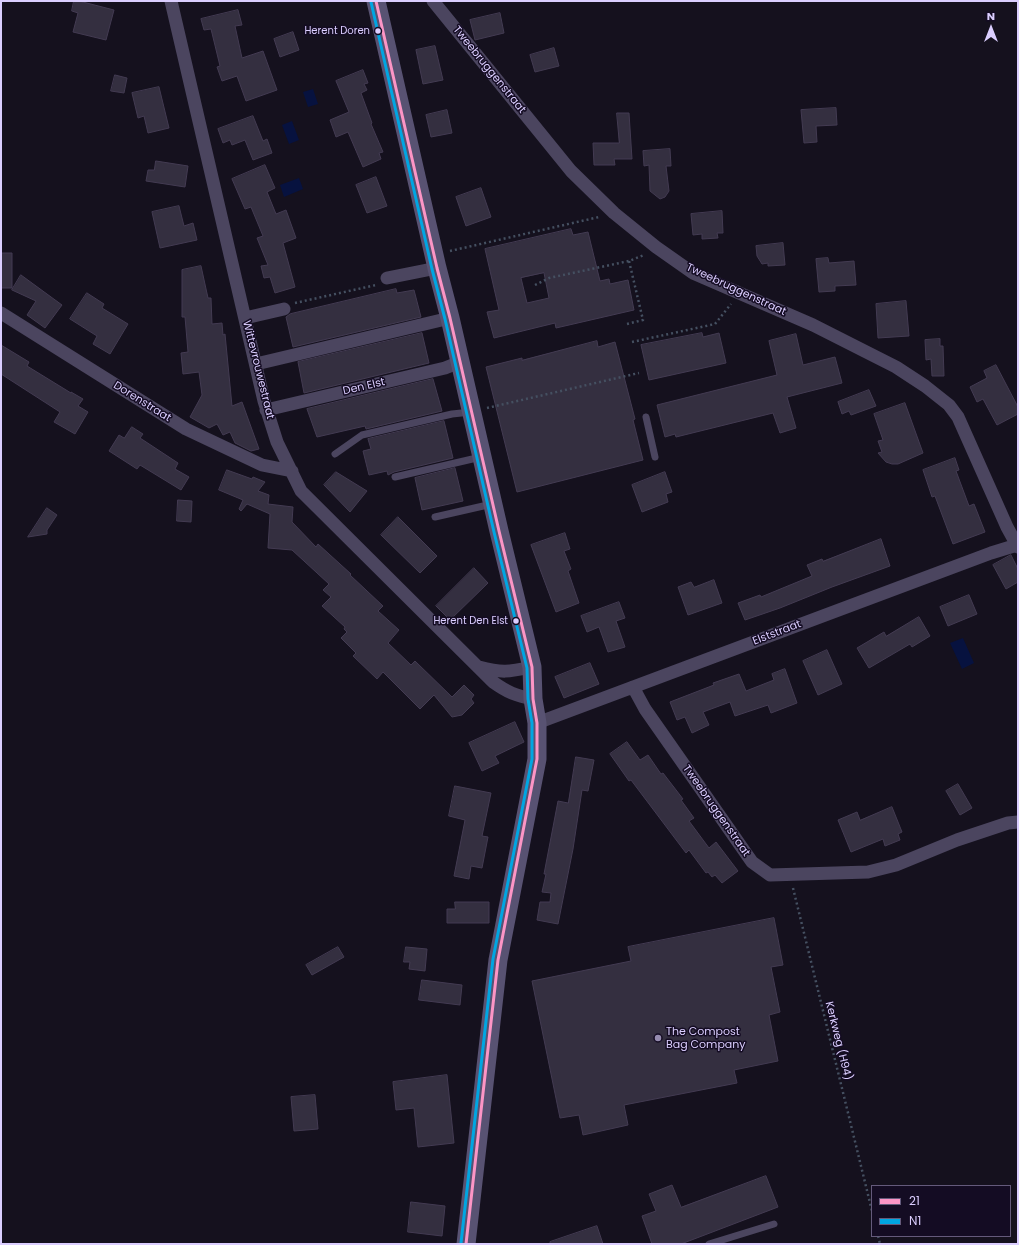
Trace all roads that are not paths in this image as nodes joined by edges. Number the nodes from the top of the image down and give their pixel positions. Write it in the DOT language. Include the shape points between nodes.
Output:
graph roads {
  1 [pos="171,1"];
  2 [pos="376,1"];
  3 [pos="433,1"];
  4 [pos="435,261"];
  5 [pos="387,278"];
  6 [pos="284,309"];
  7 [pos="1,313"];
  8 [pos="245,318"];
  9 [pos="450,318"];
  10 [pos="460,362"];
  11 [pos="256,364"];
  12 [pos="266,410"];
  13 [pos="472,412"];
  14 [pos="646,417"];
  15 [pos="334,454"];
  16 [pos="482,457"];
  17 [pos="655,457"];
  18 [pos="292,471"];
  19 [pos="395,477"];
  20 [pos="492,504"];
  21 [pos="434,517"];
  22 [pos="1017,546"];
  23 [pos="479,666"];
  24 [pos="532,666"];
  25 [pos="633,687"];
  26 [pos="533,699"];
  27 [pos="537,723"];
  28 [pos="1018,822"];
  29 [pos="774,1224"];
  30 [pos="466,1244"];
  31 [pos="709,1244"];
  1 -- 8 [label="street, Wittevrouwestraat"];
  2 -- 4 [label="street"];
  3 -- 22 [label="street, Tweebruggenstraat" via="572,171 614,213 656,247 693,273 836,336 896,367 949,405 958,417"];
  4 -- 5 [label="street"];
  4 -- 9 [label="street"];
  6 -- 8 [label="street"];
  7 -- 18 [label="street, Dorenstraat" via="186,429 262,464"];
  8 -- 11 [label="street, Wittevrouwestraat"];
  9 -- 10 [label="street"];
  9 -- 11 [label="street"];
  10 -- 12 [label="street, Den Elst" via="445,368"];
  10 -- 13 [label="street"];
  11 -- 12 [label="street, Wittevrouwestraat"];
  12 -- 18 [label="street, Wittevrouwestraat" via="277,442"];
  13 -- 15 [label="lane" via="452,414 362,435"];
  13 -- 16 [label="street"];
  14 -- 17 [label="lane"];
  16 -- 19 [label="lane"];
  16 -- 20 [label="street"];
  18 -- 23 [label="street, Wittevrouwestraat" via="301,491"];
  20 -- 21 [label="lane"];
  20 -- 24 [label="street"];
  22 -- 25 [label="street, Elststraat" via="991,553"];
  23 -- 24 [label="street, Wittevrouwestraat" via="508,672"];
  23 -- 26 [label="street, Wittevrouwestraat" via="493,682 506,691"];
  24 -- 26 [label="street"];
  25 -- 27 [label="street, Elststraat"];
  25 -- 28 [label="street, Tweebruggenstraat" via="645,709 752,862 770,875 868,872 896,865 957,840"];
  26 -- 27 [label="street"];
  27 -- 30 [label="street" via="537,759 498,960"];
  29 -- 31 [label="lane"];
}
